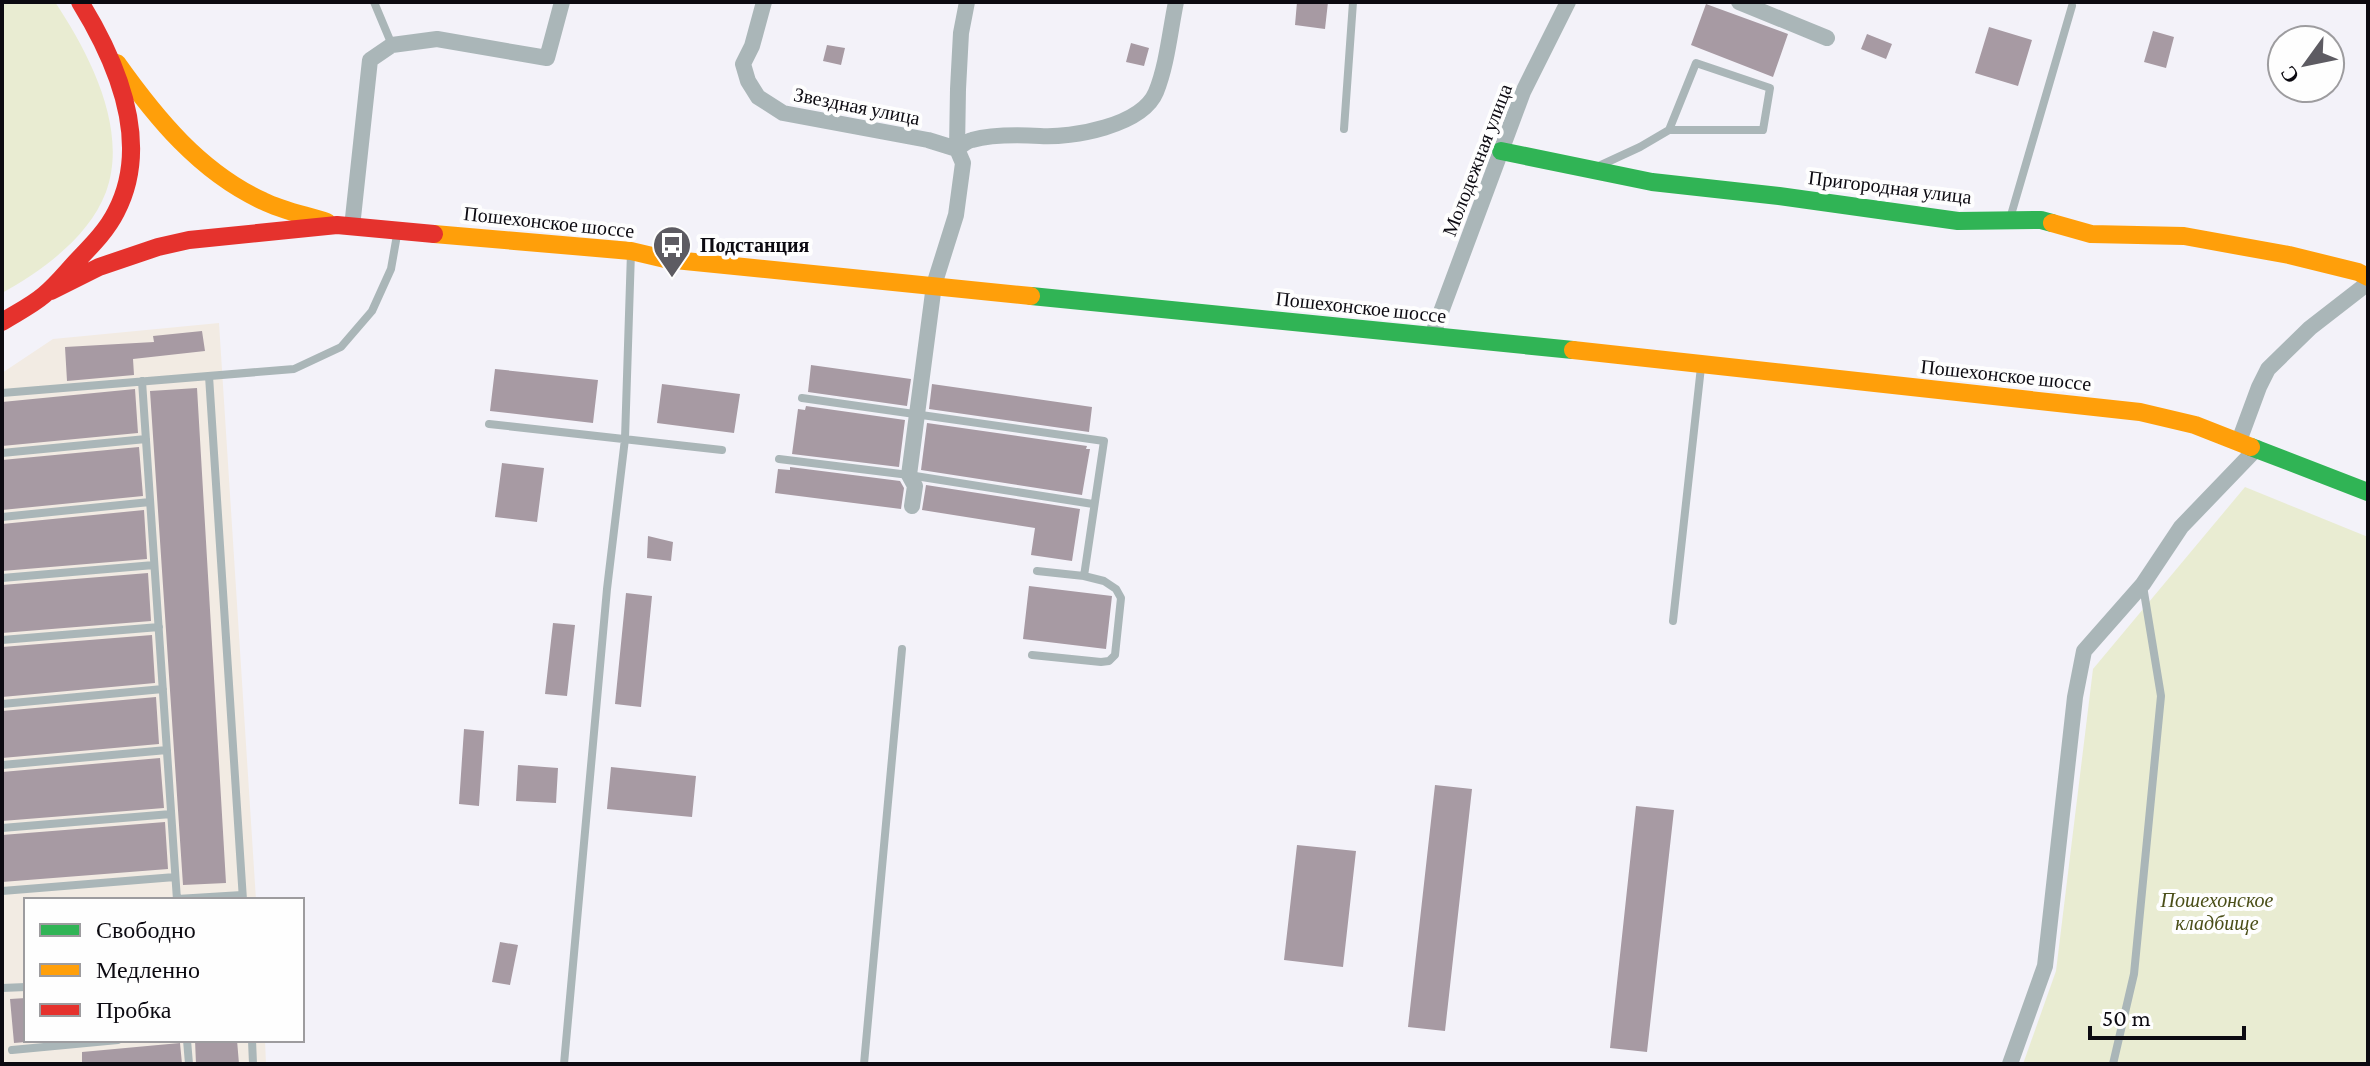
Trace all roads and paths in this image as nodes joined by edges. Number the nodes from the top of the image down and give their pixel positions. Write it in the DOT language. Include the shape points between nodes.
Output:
graph roads {
  1 [pos="80,2"];
  2 [pos="374,2"];
  3 [pos="562,2"];
  4 [pos="764,2"];
  5 [pos="967,2"];
  6 [pos="1176,2"];
  7 [pos="1353,2"];
  8 [pos="1568,2"];
  9 [pos="1739,2"];
  10 [pos="2072,6"];
  11 [pos="1827,38"];
  12 [pos="392,45"];
  13 [pos="107,49"];
  14 [pos="1344,129"];
  15 [pos="1669,130"];
  16 [pos="957,149"];
  17 [pos="1501,151"];
  18 [pos="1589,170"];
  19 [pos="2009,219"];
  20 [pos="344,226"];
  21 [pos="398,230"];
  22 [pos="631,251"];
  23 [pos="2368,277"];
  24 [pos="2368,283"];
  25 [pos="934,285"];
  26 [pos="45,294"];
  27 [pos="2,322"];
  28 [pos="1432,336"];
  29 [pos="1701,363"];
  30 [pos="209,376"];
  31 [pos="142,381"];
  32 [pos="2,393"];
  33 [pos="802,398"];
  34 [pos="918,413"];
  35 [pos="489,424"];
  36 [pos="146,439"];
  37 [pos="625,439"];
  38 [pos="2248,444"];
  39 [pos="722,450"];
  40 [pos="2,453"];
  41 [pos="779,459"];
  42 [pos="909,475"];
  43 [pos="2368,492"];
  44 [pos="150,502"];
  45 [pos="1093,504"];
  46 [pos="912,506"];
  47 [pos="2,517"];
  48 [pos="154,565"];
  49 [pos="1037,571"];
  50 [pos="1084,576"];
  51 [pos="2,578"];
  52 [pos="2143,584"];
  53 [pos="1673,621"];
  54 [pos="159,627"];
  55 [pos="2,640"];
  56 [pos="902,649"];
  57 [pos="1032,655"];
  58 [pos="163,689"];
  59 [pos="2,704"];
  60 [pos="167,750"];
  61 [pos="2,765"];
  62 [pos="171,814"];
  63 [pos="2,828"];
  64 [pos="175,877"];
  65 [pos="2,891"];
  66 [pos="242,897"];
  67 [pos="177,898"];
  68 [pos="210,898"];
  69 [pos="24,987"];
  70 [pos="2,988"];
  71 [pos="97,1042"];
  72 [pos="187,1042"];
  73 [pos="252,1042"];
  74 [pos="12,1050"];
  75 [pos="189,1064"];
  76 [pos="253,1064"];
  77 [pos="564,1064"];
  78 [pos="864,1064"];
  79 [pos="2010,1064"];
  80 [pos="2113,1064"];
  1 -- 13 [label="street"];
  2 -- 12 [label="lane"];
  3 -- 12 [label="street" via="547,58 437,39"];
  4 -- 16 [label="street, Звездная улица" via="743,64 758,97 783,113"];
  5 -- 16 [label="street"];
  6 -- 16 [label="street" via="1155,94 1141,110 1121,122 1058,138 971,140"];
  7 -- 14 [label="lane"];
  8 -- 17 [label="street, Молодежная улица" via="1523,92"];
  9 -- 11 [label="street"];
  10 -- 19 [label="lane"];
  12 -- 20 [label="street" via="370,60"];
  13 -- 20 [label="street" via="191,154 264,202"];
  13 -- 26 [label="street" via="129,127 126,188 101,235"];
  15 -- 15 [label="lane" via="1696,63 1770,88 1763,130"];
  15 -- 18 [label="lane"];
  16 -- 25 [label="street" via="963,163 956,215"];
  17 -- 18 [label="street, Пригородная улица"];
  17 -- 28 [label="street, Молодежная улица"];
  18 -- 19 [label="street, Пригородная улица" via="1958,221"];
  19 -- 23 [label="street, Пригородная улица" via="2041,220 2091,234 2184,236 2289,255"];
  20 -- 21 [label="street, Пошехонское шоссе"];
  20 -- 26 [label="street" via="158,247 99,267"];
  21 -- 22 [label="street, Пошехонское шоссе"];
  21 -- 30 [label="lane" via="391,269 372,311 341,347 294,369"];
  22 -- 25 [label="street, Пошехонское шоссе" via="665,259"];
  22 -- 37 [label="lane"];
  24 -- 38 [label="street" via="2268,369 2259,387"];
  25 -- 28 [label="street, Пошехонское шоссе"];
  25 -- 34 [label="street"];
  26 -- 27 [label="street"];
  28 -- 29 [label="street, Пошехонское шоссе"];
  29 -- 38 [label="street, Пошехонское шоссе" via="2140,412"];
  29 -- 53 [label="lane"];
  30 -- 31 [label="lane"];
  30 -- 66 [label="lane"];
  31 -- 32 [label="lane"];
  31 -- 36 [label="lane"];
  33 -- 34 [label="lane"];
  34 -- 42 [label="street"];
  34 -- 45 [label="lane" via="1104,441"];
  35 -- 37 [label="lane"];
  36 -- 40 [label="lane"];
  36 -- 44 [label="lane"];
  37 -- 39 [label="lane"];
  37 -- 77 [label="lane"];
  38 -- 43 [label="street, Пошехонское шоссе"];
  38 -- 52 [label="street"];
  41 -- 42 [label="lane"];
  42 -- 45 [label="lane"];
  42 -- 46 [label="street" via="915,486"];
  44 -- 47 [label="lane"];
  44 -- 48 [label="lane"];
  45 -- 50 [label="lane"];
  48 -- 51 [label="lane"];
  48 -- 54 [label="lane"];
  49 -- 50 [label="lane"];
  50 -- 57 [label="lane" via="1104,581 1121,598 1115,655 1101,662"];
  52 -- 79 [label="street" via="2084,651 2045,966"];
  52 -- 80 [label="lane" via="2161,696 2134,974"];
  54 -- 55 [label="lane"];
  54 -- 58 [label="lane"];
  56 -- 78 [label="lane"];
  58 -- 59 [label="lane"];
  58 -- 60 [label="lane"];
  60 -- 61 [label="lane"];
  60 -- 62 [label="lane"];
  62 -- 63 [label="lane"];
  62 -- 64 [label="lane"];
  64 -- 65 [label="lane"];
  64 -- 67 [label="lane"];
  66 -- 68 [label="lane"];
  69 -- 70 [label="lane"];
  71 -- 74 [label="lane"];
  72 -- 75 [label="lane"];
  73 -- 76 [label="lane"];
}
